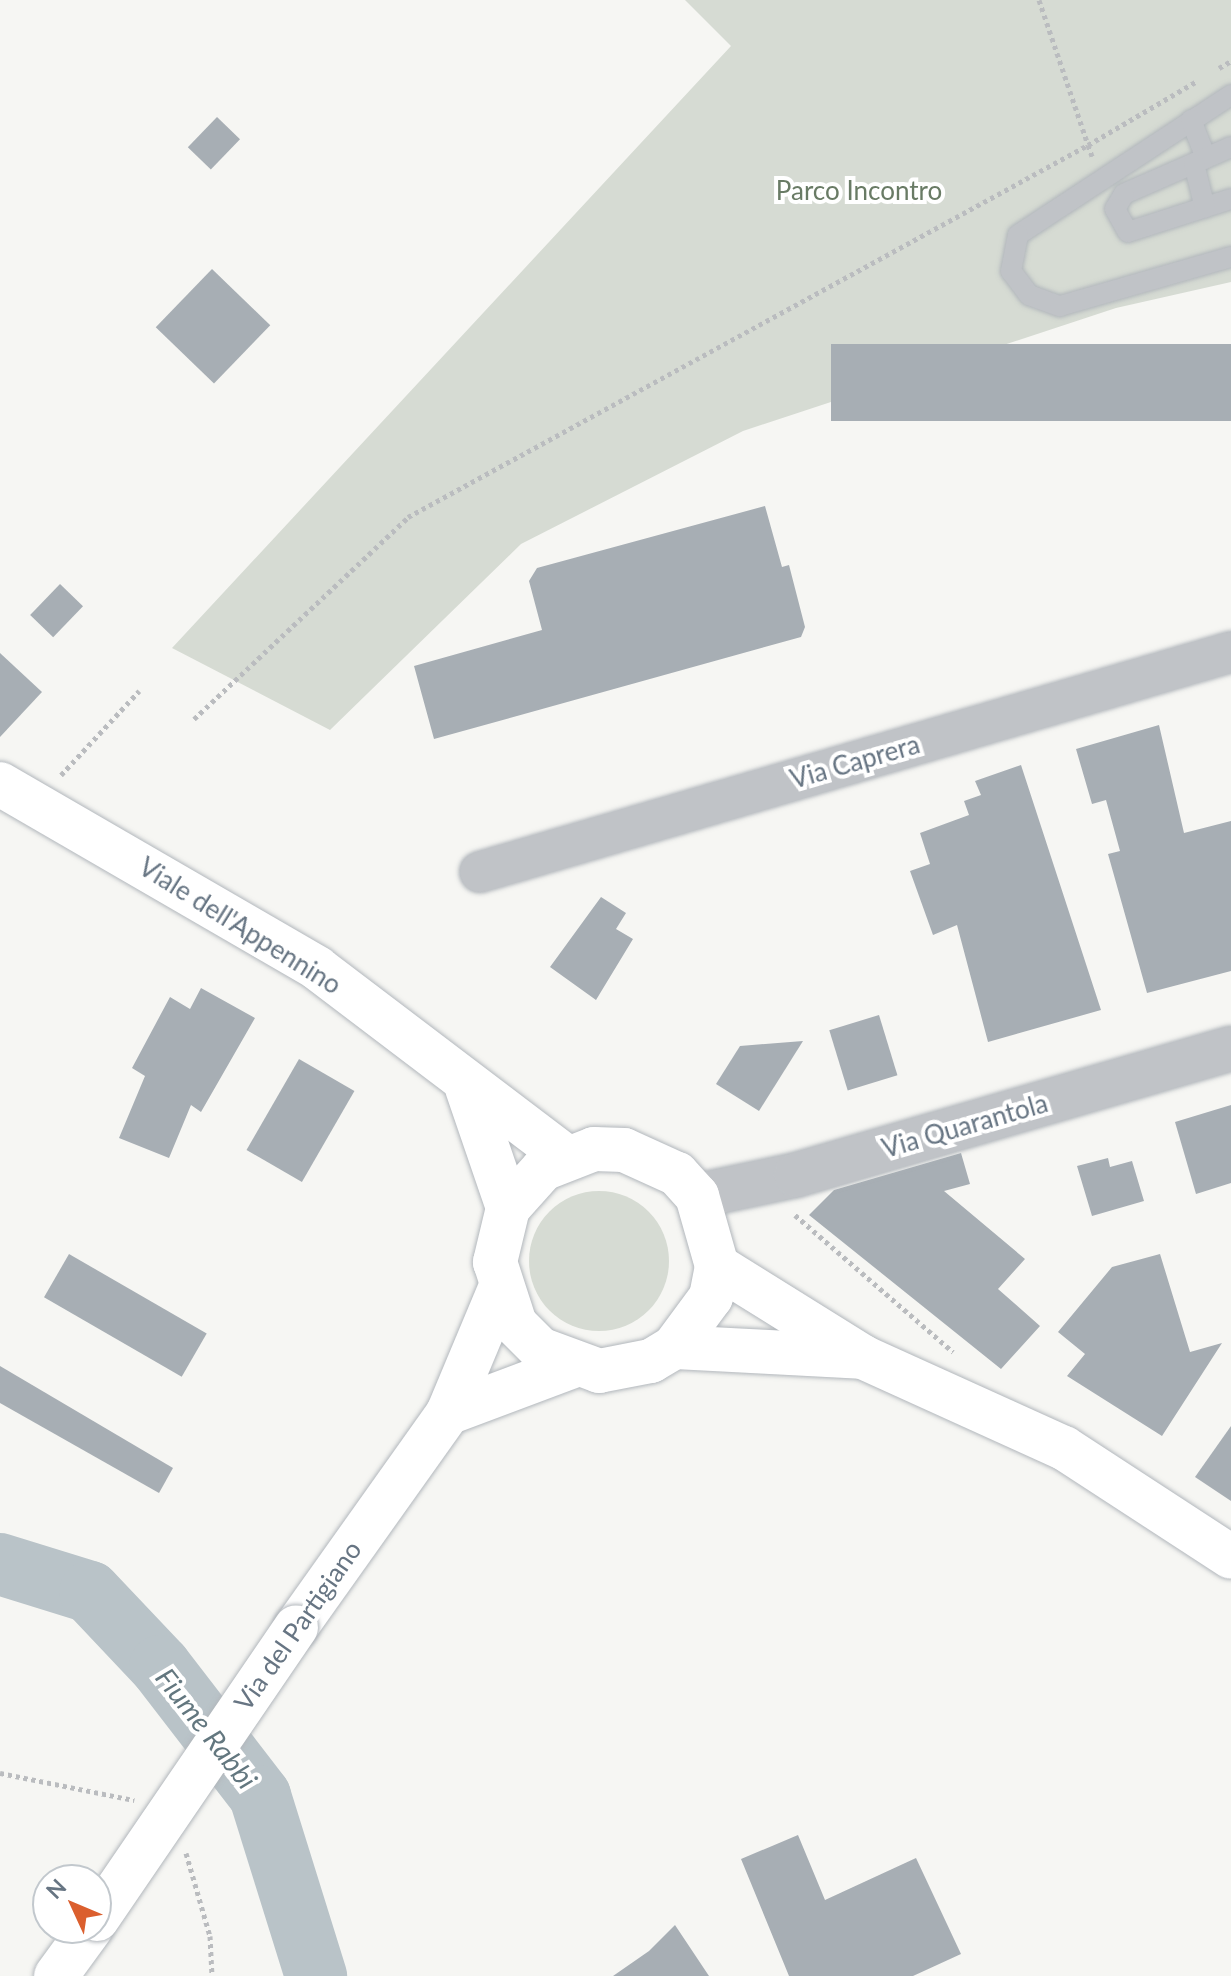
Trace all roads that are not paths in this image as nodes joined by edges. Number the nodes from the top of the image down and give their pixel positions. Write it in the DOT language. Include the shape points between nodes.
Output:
graph roads {
  1 [pos="1231,95"];
  2 [pos="1191,120"];
  3 [pos="1231,147"];
  4 [pos="1200,161"];
  5 [pos="1231,199"];
  6 [pos="1205,208"];
  7 [pos="1231,257"];
  8 [pos="1231,652"];
  9 [pos="0,784"];
  10 [pos="480,872"];
  11 [pos="1231,1049"];
  12 [pos="467,1088"];
  13 [pos="566,1157"];
  14 [pos="697,1196"];
  15 [pos="508,1208"];
  16 [pos="717,1266"];
  17 [pos="499,1291"];
  18 [pos="674,1347"];
  19 [pos="863,1357"];
  20 [pos="573,1366"];
  21 [pos="448,1413"];
  22 [pos="1231,1557"];
  23 [pos="112,1897"];
  24 [pos="79,1944"];
  25 [pos="56,1976"];
  1 -- 2 [label="lane"];
  2 -- 4 [label="lane"];
  2 -- 7 [label="lane" via="1018,235 1011,271 1029,295 1060,306"];
  3 -- 4 [label="lane"];
  4 -- 6 [label="lane"];
  4 -- 6 [label="lane" via="1124,194 1115,209 1128,232"];
  5 -- 6 [label="lane"];
  8 -- 10 [label="street, Via Caprera"];
  9 -- 12 [label="main road, Viale dell'Appennino" via="317,968"];
  11 -- 14 [label="street, Via Quarantola" via="796,1175"];
  12 -- 13 [label="main road, Viale dell'Appennino"];
  12 -- 15 [label="main road"];
  13 -- 14 [label="main road" via="594,1149 652,1159"];
  13 -- 15 [label="main road" via="543,1169"];
  14 -- 16 [label="main road"];
  15 -- 17 [label="main road" via="498,1235"];
  16 -- 18 [label="main road" via="711,1297"];
  16 -- 19 [label="main road"];
  17 -- 20 [label="main road" via="515,1324 540,1349"];
  17 -- 21 [label="main road, Via del Partigiano"];
  18 -- 19 [label="main road"];
  18 -- 20 [label="main road" via="626,1369"];
  19 -- 22 [label="main road" via="1064,1448"];
  20 -- 21 [label="main road"];
  21 -- 23 [label="main road, Via del Partigiano, bridge"];
  24 -- 25 [label="main road, Via del Partigiano"];
}
